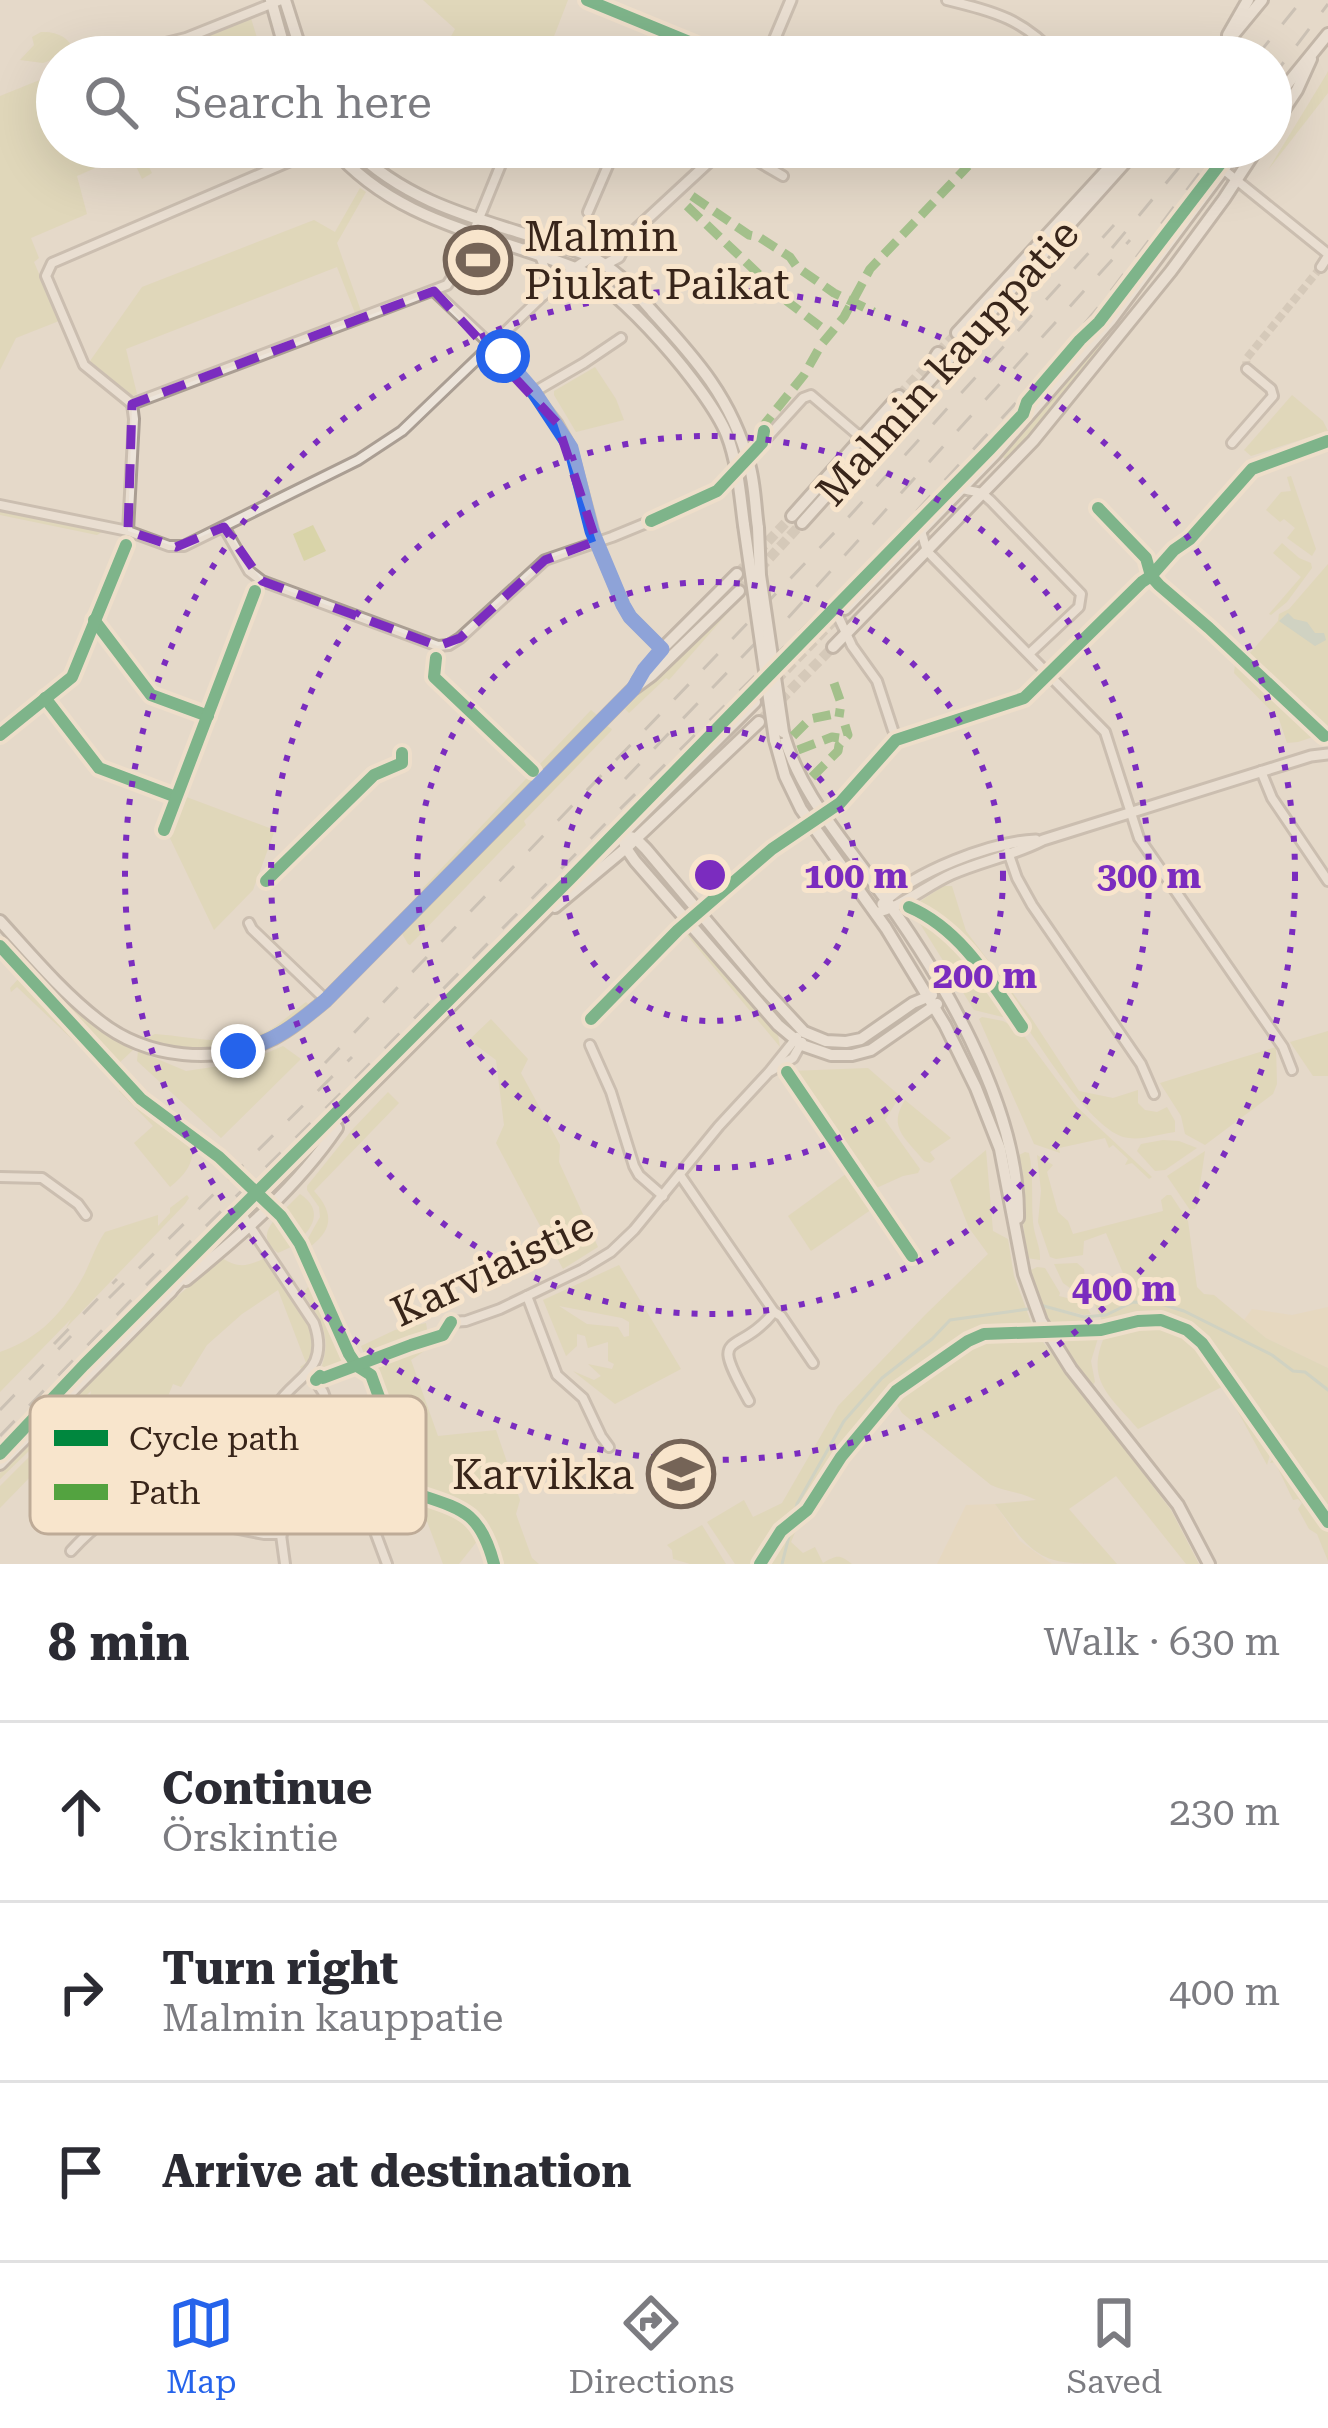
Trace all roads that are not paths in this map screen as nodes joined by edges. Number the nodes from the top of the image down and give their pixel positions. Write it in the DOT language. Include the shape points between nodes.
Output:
graph roads {
  1 [pos="791,0"];
  2 [pos="947,0"];
  3 [pos="1247,0"];
  4 [pos="1262,0"];
  5 [pos="277,1"];
  6 [pos="666,32"];
  7 [pos="1328,34"];
  8 [pos="191,36"];
  9 [pos="283,36"];
  10 [pos="293,36"];
  11 [pos="664,36"];
  12 [pos="776,36"];
  13 [pos="1038,36"];
  14 [pos="1227,36"];
  15 [pos="1232,36"];
  16 [pos="1312,56"];
  17 [pos="1292,79"];
  18 [pos="1292,96"];
  19 [pos="274,168"];
  20 [pos="353,168"];
  21 [pos="374,168"];
  22 [pos="499,168"];
  23 [pos="607,168"];
  24 [pos="706,168"];
  25 [pos="767,168"];
  26 [pos="1108,168"];
  27 [pos="1109,168"];
  28 [pos="1245,168"];
  29 [pos="1224,170"];
  30 [pos="782,176"];
  31 [pos="1237,180"];
  32 [pos="588,212"];
  33 [pos="475,227"];
  34 [pos="630,236"];
  35 [pos="1328,255"];
  36 [pos="540,256"];
  37 [pos="592,257"];
  38 [pos="464,258"];
  39 [pos="607,265"];
  40 [pos="1322,267"];
  41 [pos="581,271"];
  42 [pos="434,291"];
  43 [pos="544,297"];
  44 [pos="957,333"];
  45 [pos="621,338"];
  46 [pos="490,346"];
  47 [pos="1247,368"];
  48 [pos="534,392"];
  49 [pos="899,396"];
  50 [pos="132,404"];
  51 [pos="867,442"];
  52 [pos="1232,443"];
  53 [pos="746,453"];
  54 [pos="962,489"];
  55 [pos="982,493"];
  56 [pos="0,505"];
  57 [pos="797,519"];
  58 [pos="651,520"];
  59 [pos="224,527"];
  60 [pos="128,532"];
  61 [pos="921,532"];
  62 [pos="596,542"];
  63 [pos="927,551"];
  64 [pos="737,574"];
  65 [pos="739,591"];
  66 [pos="842,613"];
  67 [pos="846,634"];
  68 [pos="833,647"];
  69 [pos="666,653"];
  70 [pos="1030,653"];
  71 [pos="755,702"];
  72 [pos="759,722"];
  73 [pos="893,730"];
  74 [pos="779,736"];
  75 [pos="1328,745"];
  76 [pos="1328,754"];
  77 [pos="1311,756"];
  78 [pos="1261,771"];
  79 [pos="1131,812"];
  80 [pos="628,840"];
  81 [pos="1007,850"];
  82 [pos="1328,881"];
  83 [pos="890,904"];
  84 [pos="875,913"];
  85 [pos="0,921"];
  86 [pos="249,923"];
  87 [pos="947,992"];
  88 [pos="326,1000"];
  89 [pos="931,1002"];
  90 [pos="800,1039"];
  91 [pos="590,1045"];
  92 [pos="1292,1070"];
  93 [pos="1154,1094"];
  94 [pos="680,1175"];
  95 [pos="0,1177"];
  96 [pos="662,1196"];
  97 [pos="86,1215"];
  98 [pos="246,1222"];
  99 [pos="1018,1233"];
  100 [pos="527,1296"];
  101 [pos="774,1312"];
  102 [pos="452,1322"];
  103 [pos="813,1363"];
  104 [pos="309,1371"];
  105 [pos="67,1396"];
  106 [pos="282,1396"];
  107 [pos="325,1396"];
  108 [pos="748,1401"];
  109 [pos="30,1434"];
  110 [pos="609,1447"];
  111 [pos="0,1464"];
  112 [pos="88,1534"];
  113 [pos="264,1534"];
  114 [pos="282,1534"];
  115 [pos="376,1534"];
  116 [pos="71,1551"];
  117 [pos="285,1564"];
  118 [pos="387,1564"];
  119 [pos="1209,1564"];
  1 -- 12 [label="street"];
  2 -- 13 [label="street" via="997,12"];
  3 -- 14 [label="main road"];
  4 -- 15 [label="main road"];
  5 -- 8 [label="street"];
  5 -- 9 [label="main road"];
  5 -- 10 [label="main road"];
  6 -- 11 [label="street"];
  7 -- 16 [label="main road"];
  16 -- 17 [label="main road"];
  16 -- 18 [label="main road"];
  19 -- 50 [label="street" via="52,263 46,276 84,365"];
  20 -- 33 [label="main road" via="415,212"];
  21 -- 33 [label="main road"];
  22 -- 33 [label="street"];
  23 -- 32 [label="street"];
  24 -- 34 [label="street"];
  25 -- 30 [label="street"];
  26 -- 44 [label="main road, Malmin kauppatie"];
  27 -- 51 [label="main road, Malmin kauppatie"];
  28 -- 31 [label="main road"];
  29 -- 31 [label="street"];
  29 -- 54 [label="main road" via="1111,320"];
  31 -- 35 [label="street"];
  31 -- 55 [label="main road" via="1115,344"];
  33 -- 36 [label="main road"];
  33 -- 37 [label="main road"];
  34 -- 37 [label="street"];
  34 -- 39 [label="street"];
  35 -- 40 [label="street"];
  36 -- 41 [label="main road"];
  36 -- 43 [label="street"];
  37 -- 39 [label="main road"];
  37 -- 41 [label="street"];
  38 -- 42 [label="street"];
  39 -- 41 [label="street"];
  39 -- 53 [label="main road" via="708,374"];
  41 -- 43 [label="street"];
  41 -- 74 [label="main road, bridge" via="608,287 702,390 726,434"];
  42 -- 46 [label="street"];
  42 -- 50 [label="street"];
  43 -- 46 [label="street"];
  45 -- 48 [label="street"];
  46 -- 48 [label="street"];
  46 -- 59 [label="street" via="402,431"];
  47 -- 52 [label="street" via="1273,396"];
  48 -- 62 [label="street" via="571,448"];
  49 -- 51 [label="main road, Malmin kauppatie"];
  50 -- 60 [label="street"];
  51 -- 53 [label="street" via="807,395"];
  51 -- 57 [label="main road, Malmin kauppatie"];
  53 -- 74 [label="main road, bridge"];
  54 -- 55 [label="street"];
  54 -- 61 [label="main road"];
  55 -- 63 [label="main road"];
  55 -- 70 [label="street" via="1082,594 1079,607"];
  56 -- 60 [label="street"];
  58 -- 62 [label="street"];
  59 -- 60 [label="street" via="176,547"];
  59 -- 62 [label="street" via="262,581 438,646 460,638 545,560"];
  61 -- 63 [label="street"];
  61 -- 66 [label="main road"];
  62 -- 69 [label="street" via="630,617"];
  63 -- 67 [label="main road"];
  63 -- 70 [label="street"];
  64 -- 69 [label="main road"];
  65 -- 69 [label="main road"];
  66 -- 67 [label="street"];
  67 -- 68 [label="main road"];
  67 -- 73 [label="street" via="877,681"];
  69 -- 88 [label="main road"];
  70 -- 79 [label="street" via="1105,732"];
  71 -- 80 [label="main road"];
  72 -- 80 [label="main road"];
  74 -- 83 [label="main road"];
  74 -- 84 [label="main road" via="801,809"];
  75 -- 77 [label="street"];
  76 -- 77 [label="street"];
  77 -- 78 [label="street"];
  78 -- 79 [label="street"];
  78 -- 82 [label="street"];
  79 -- 81 [label="street"];
  79 -- 92 [label="street" via="1139,838"];
  80 -- 90 [label="main road"];
  80 -- 98 [label="main road" via="538,920"];
  81 -- 83 [label="street" via="930,871"];
  81 -- 93 [label="street" via="1032,905"];
  83 -- 84 [label="street"];
  83 -- 87 [label="main road"];
  84 -- 89 [label="main road"];
  85 -- 88 [label="main road" via="99,1022 157,1050 208,1055 248,1048"];
  86 -- 88 [label="street"];
  87 -- 89 [label="main road"];
  87 -- 99 [label="main road" via="1001,1118"];
  89 -- 90 [label="main road" via="861,1039"];
  89 -- 99 [label="main road" via="986,1111"];
  90 -- 94 [label="street, Karviaistie"];
  91 -- 96 [label="street" via="634,1166"];
  94 -- 96 [label="street, Karviaistie"];
  94 -- 101 [label="street"];
  95 -- 97 [label="street" via="46,1180"];
  96 -- 100 [label="street, Karviaistie" via="611,1252"];
  98 -- 104 [label="street" via="314,1323 319,1355"];
  98 -- 105 [label="main road"];
  99 -- 119 [label="main road" via="1041,1322 1178,1505"];
  100 -- 102 [label="street, Karviaistie"];
  100 -- 110 [label="street" via="557,1375 583,1398"];
  101 -- 103 [label="street"];
  101 -- 108 [label="street" via="727,1353"];
  104 -- 106 [label="street"];
  104 -- 107 [label="street"];
  109 -- 111 [label="main road"];
  112 -- 116 [label="street"];
  113 -- 114 [label="street"];
  114 -- 117 [label="street"];
  115 -- 118 [label="street"];
}
